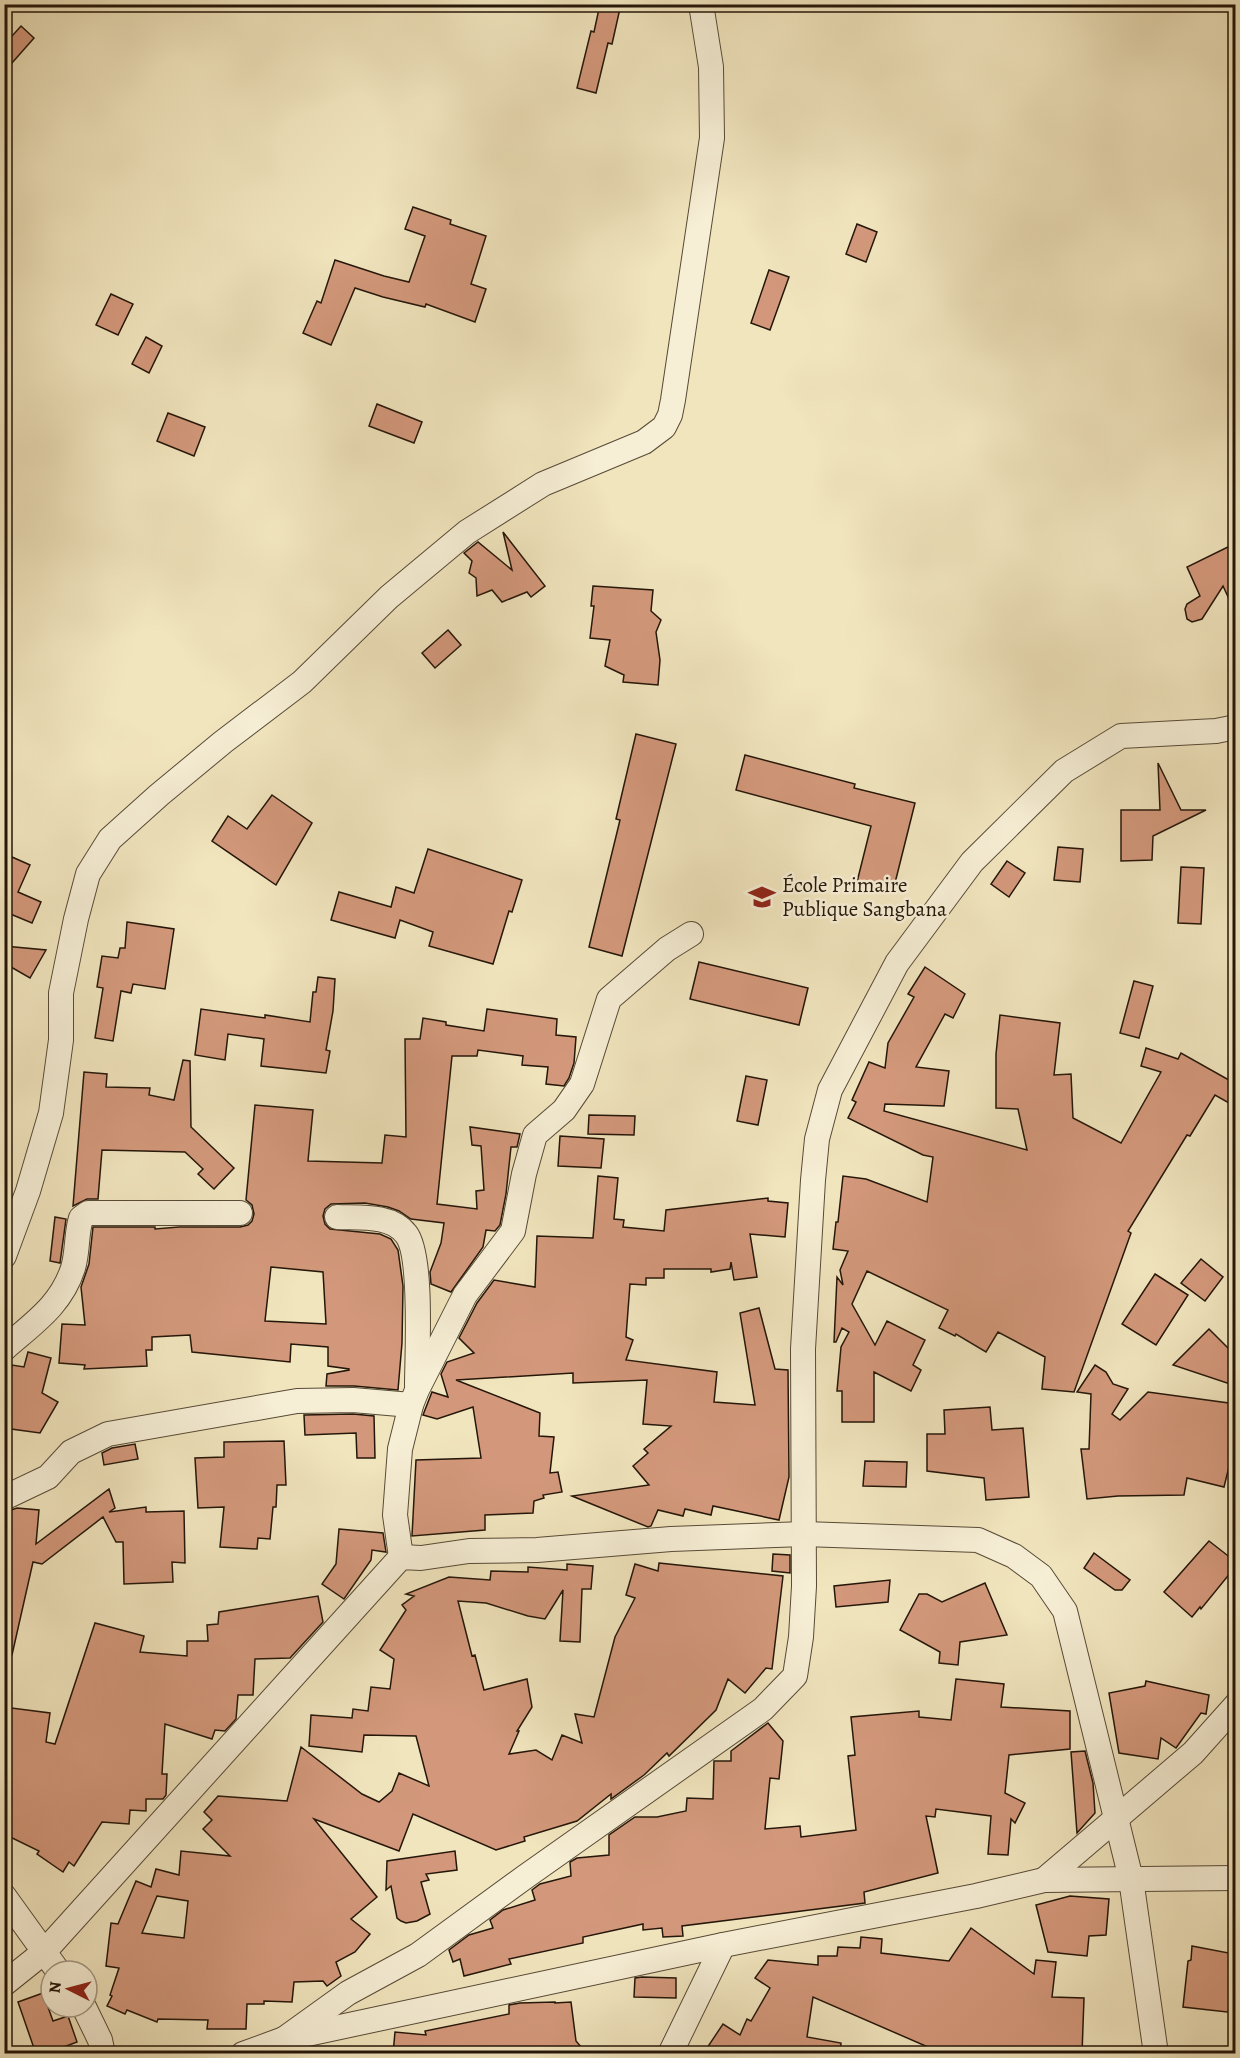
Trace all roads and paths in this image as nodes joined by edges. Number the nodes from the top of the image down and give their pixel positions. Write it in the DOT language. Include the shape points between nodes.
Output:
graph roads {
  1 [pos="701,4"];
  2 [pos="1236,727"];
  3 [pos="691,934"];
  4 [pos="240,1213"];
  5 [pos="337,1217"];
  6 [pos="4,1256"];
  7 [pos="4,1349"];
  8 [pos="414,1398"];
  9 [pos="4,1498"];
  10 [pos="804,1534"];
  11 [pos="401,1557"];
  12 [pos="1236,1705"];
  13 [pos="1117,1818"];
  14 [pos="1236,1878"];
  15 [pos="1131,1879"];
  16 [pos="1044,1880"];
  17 [pos="4,1896"];
  18 [pos="723,1945"];
  19 [pos="44,1952"];
  20 [pos="49,1959"];
  21 [pos="4,1984"];
  22 [pos="90,2019"];
  23 [pos="284,2039"];
  24 [pos="103,2054"];
  25 [pos="243,2054"];
  26 [pos="670,2054"];
  27 [pos="1156,2054"];
  1 -- 6 [label="street" via="711,67 712,138 674,400 664,427 644,442 543,484 467,532 389,597 302,682 223,742 110,839 88,874 76,919 61,993 61,1040 51,1113"];
  2 -- 10 [label="street" via="1121,736 1064,771 972,862 897,963 830,1090 817,1139 803,1349"];
  3 -- 8 [label="street" via="667,949 609,999 582,1084 564,1110 535,1135 513,1231 465,1295"];
  4 -- 7 [label="street" via="88,1213 81,1218 76,1255 64,1290 45,1315"];
  5 -- 8 [label="street" via="375,1218 391,1223 406,1233 413,1248 417,1274"];
  8 -- 9 [label="street" via="297,1401 108,1434 71,1452 48,1477"];
  8 -- 11 [label="street" via="400,1449 395,1515"];
  10 -- 11 [label="street"];
  10 -- 13 [label="street" via="978,1540 1014,1556 1041,1576 1065,1611"];
  10 -- 23 [label="street" via="804,1596 795,1676 763,1709 418,1955 348,1993"];
  11 -- 19 [label="street"];
  12 -- 13 [label="street" via="1193,1754"];
  13 -- 15 [label="street"];
  13 -- 16 [label="street"];
  14 -- 15 [label="street"];
  15 -- 16 [label="street"];
  15 -- 27 [label="street"];
  16 -- 18 [label="street"];
  17 -- 19 [label="street"];
  18 -- 23 [label="street"];
  18 -- 26 [label="street"];
  19 -- 20 [label="street"];
  19 -- 21 [label="street"];
  22 -- 24 [label="street"];
  23 -- 25 [label="street"];
}
